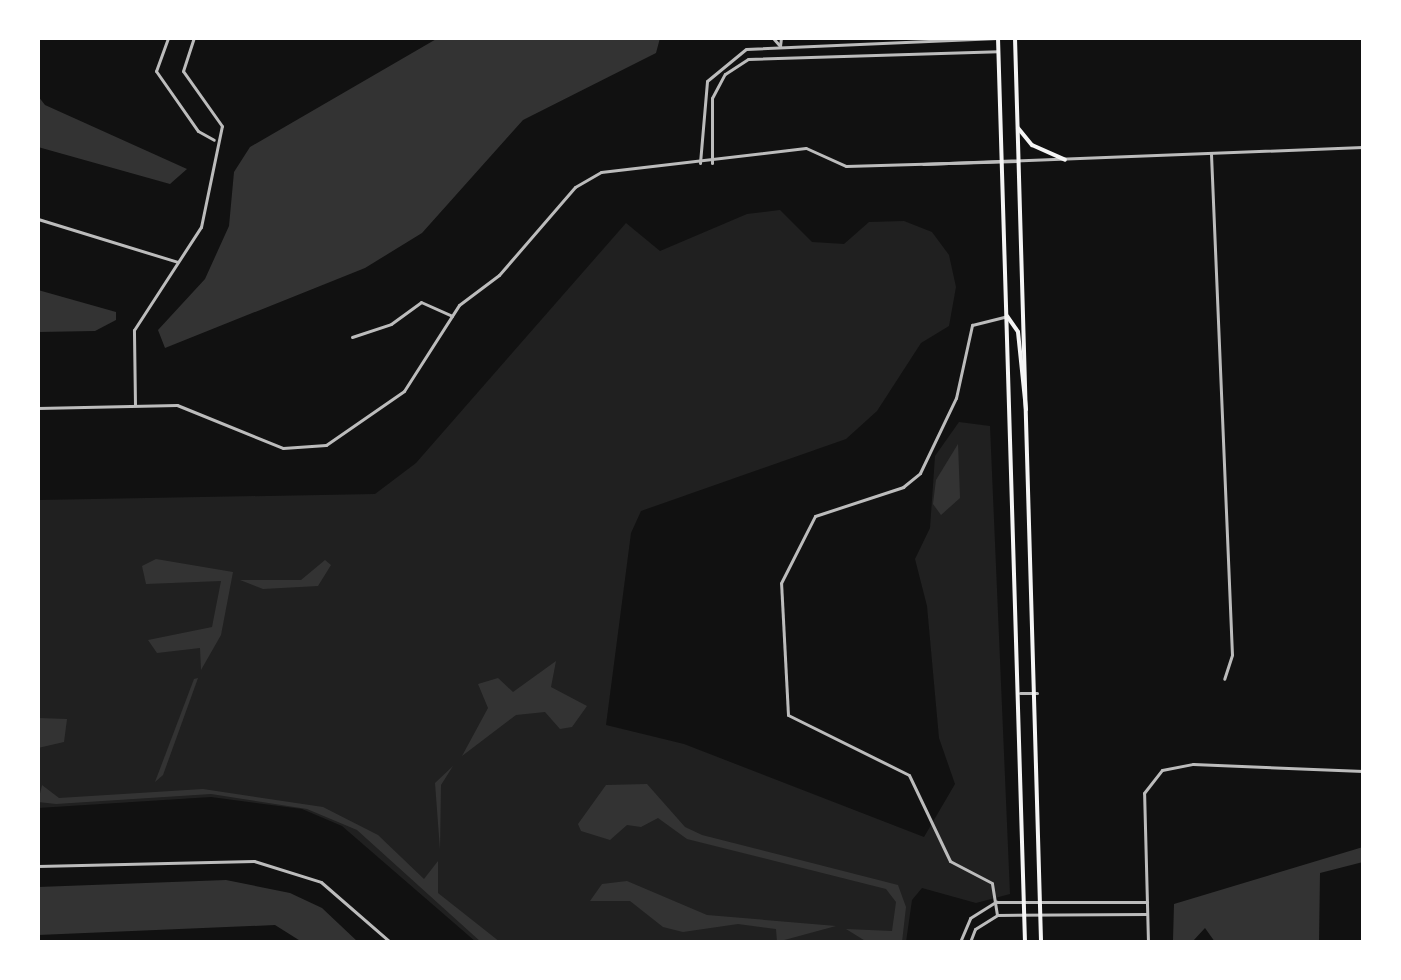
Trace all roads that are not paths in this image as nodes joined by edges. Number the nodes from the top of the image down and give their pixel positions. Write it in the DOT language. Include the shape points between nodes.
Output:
graph roads {
  1 [pos="168,38"];
  2 [pos="194,38"];
  3 [pos="773,38"];
  4 [pos="781,38"];
  5 [pos="998,38"];
  6 [pos="1015,38"];
  7 [pos="908,42"];
  8 [pos="848,44"];
  9 [pos="780,46"];
  10 [pos="998,51"];
  11 [pos="909,53"];
  12 [pos="849,55"];
  13 [pos="1017,126"];
  14 [pos="214,140"];
  15 [pos="1363,147"];
  16 [pos="1211,154"];
  17 [pos="1003,159"];
  18 [pos="1065,160"];
  19 [pos="1018,161"];
  20 [pos="700,163"];
  21 [pos="712,163"];
  22 [pos="923,164"];
  23 [pos="1004,166"];
  24 [pos="38,219"];
  25 [pos="178,262"];
  26 [pos="452,316"];
  27 [pos="1007,316"];
  28 [pos="352,337"];
  29 [pos="135,405"];
  30 [pos="38,408"];
  31 [pos="1027,412"];
  32 [pos="1224,679"];
  33 [pos="1020,693"];
  34 [pos="1037,693"];
  35 [pos="1363,771"];
  36 [pos="38,866"];
  37 [pos="1024,899"];
  38 [pos="1039,899"];
  39 [pos="996,902"];
  40 [pos="1147,902"];
  41 [pos="1040,912"];
  42 [pos="1024,913"];
  43 [pos="1147,914"];
  44 [pos="997,915"];
  45 [pos="390,942"];
  46 [pos="960,942"];
  47 [pos="970,942"];
  48 [pos="1025,942"];
  49 [pos="1041,942"];
  50 [pos="1148,942"];
  1 -- 14 [label="street" via="156,71 198,131"];
  2 -- 14 [label="street" via="183,71 222,126"];
  3 -- 9 [label="street"];
  4 -- 9 [label="street"];
  5 -- 7 [label="street"];
  5 -- 10 [label="main road"];
  6 -- 13 [label="main road"];
  7 -- 8 [label="street"];
  7 -- 11 [label="street"];
  8 -- 9 [label="street"];
  8 -- 12 [label="street"];
  9 -- 20 [label="street" via="746,49 707,81"];
  10 -- 11 [label="street"];
  10 -- 17 [label="main road"];
  11 -- 12 [label="street"];
  12 -- 21 [label="street" via="737,65 712,98"];
  13 -- 18 [label="main road" via="1032,145"];
  13 -- 19 [label="main road"];
  14 -- 25 [label="street" via="205,215"];
  15 -- 16 [label="street"];
  16 -- 18 [label="street"];
  16 -- 32 [label="street" via="1232,655"];
  17 -- 19 [label="street"];
  17 -- 22 [label="street"];
  17 -- 23 [label="main road"];
  18 -- 19 [label="street"];
  19 -- 23 [label="street"];
  19 -- 31 [label="main road"];
  20 -- 21 [label="street"];
  20 -- 26 [label="street" via="620,166 586,179"];
  21 -- 22 [label="street" via="806,148 837,165"];
  22 -- 23 [label="street"];
  23 -- 27 [label="main road"];
  24 -- 25 [label="street"];
  25 -- 29 [label="street" via="134,330"];
  26 -- 28 [label="street" via="421,302 391,324"];
  26 -- 29 [label="street" via="404,391 326,445 283,448 177,405"];
  27 -- 31 [label="main road" via="1018,332"];
  27 -- 33 [label="main road"];
  27 -- 39 [label="street" via="972,325 956,398 920,473 903,487 815,516 781,583 788,715 909,775 950,861 992,883"];
  29 -- 30 [label="street"];
  31 -- 34 [label="main road"];
  33 -- 34 [label="street"];
  33 -- 37 [label="main road"];
  34 -- 38 [label="main road"];
  35 -- 40 [label="street" via="1193,764 1162,770 1144,793"];
  36 -- 45 [label="street" via="254,861 321,882"];
  37 -- 38 [label="street"];
  37 -- 39 [label="street"];
  37 -- 42 [label="main road"];
  38 -- 40 [label="street"];
  38 -- 41 [label="main road"];
  39 -- 44 [label="street"];
  39 -- 46 [label="street" via="970,918"];
  40 -- 43 [label="street"];
  41 -- 42 [label="street"];
  41 -- 43 [label="street"];
  41 -- 49 [label="main road"];
  42 -- 44 [label="street"];
  42 -- 48 [label="main road"];
  43 -- 50 [label="street"];
  44 -- 47 [label="street" via="984,920"];
}
